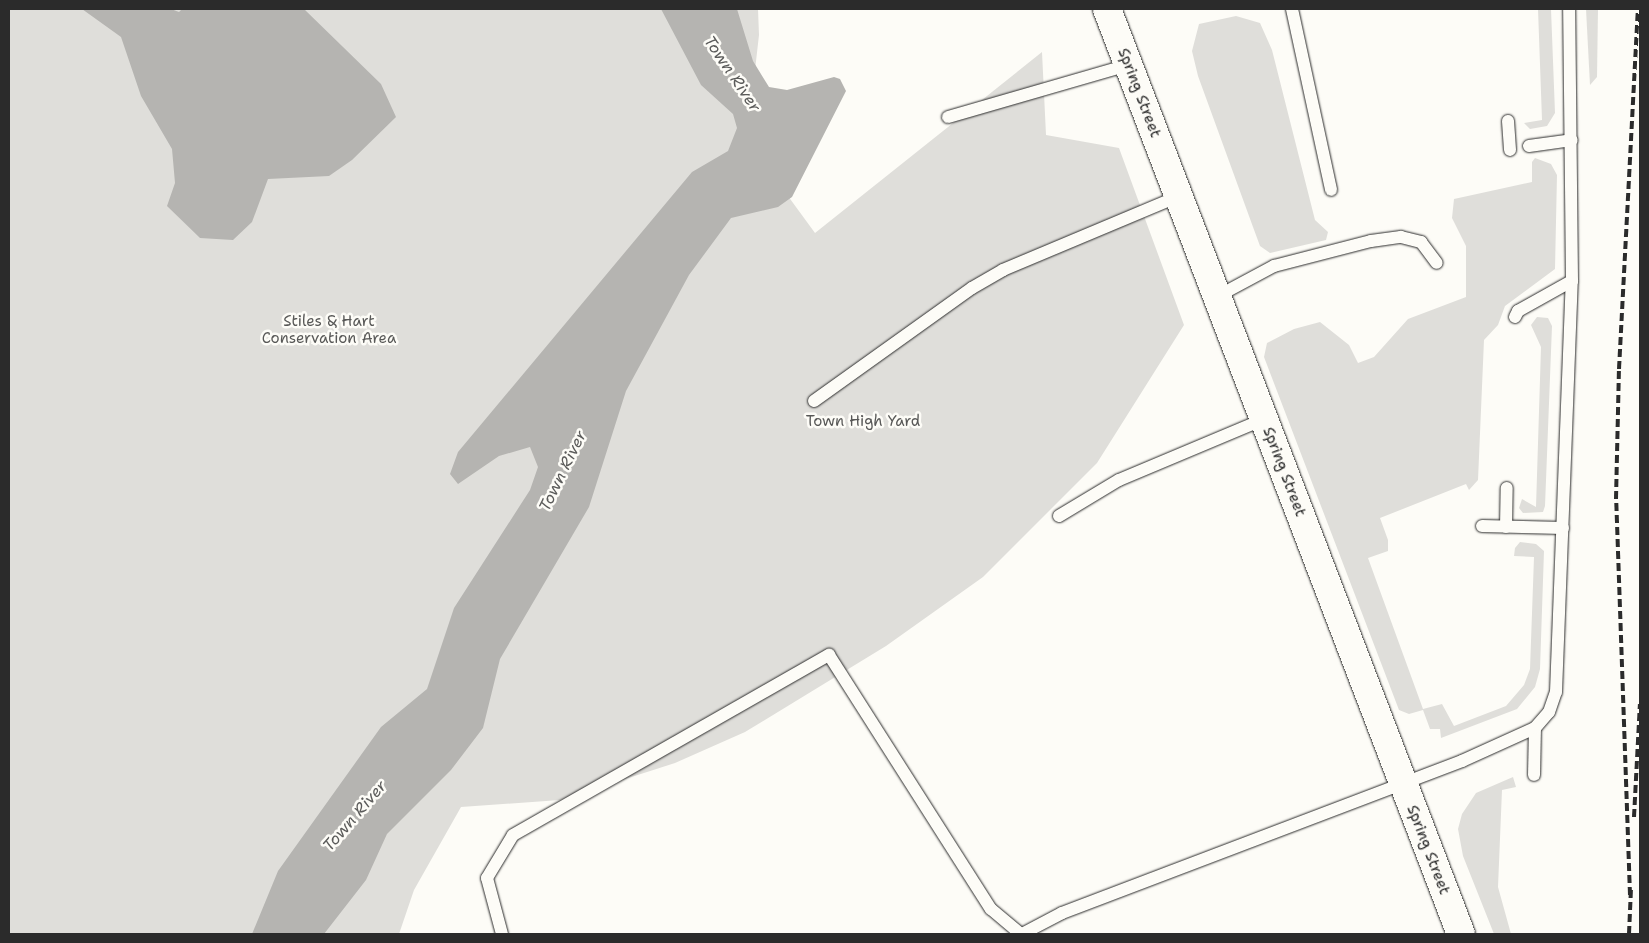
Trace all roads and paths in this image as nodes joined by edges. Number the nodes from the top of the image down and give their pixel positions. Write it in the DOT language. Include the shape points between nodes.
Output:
graph roads {
  1 [pos="1107,9"];
  2 [pos="1292,9"];
  3 [pos="1569,9"];
  4 [pos="1128,65"];
  5 [pos="948,117"];
  6 [pos="1508,121"];
  7 [pos="1572,140"];
  8 [pos="1529,146"];
  9 [pos="1510,150"];
  10 [pos="1331,190"];
  11 [pos="1179,196"];
  12 [pos="1437,263"];
  13 [pos="1572,281"];
  14 [pos="1218,296"];
  15 [pos="1515,317"];
  16 [pos="814,401"];
  17 [pos="1264,420"];
  18 [pos="1507,488"];
  19 [pos="1059,516"];
  20 [pos="1482,526"];
  21 [pos="1506,527"];
  22 [pos="1563,528"];
  23 [pos="1535,728"];
  24 [pos="1534,775"];
  25 [pos="1403,786"];
  26 [pos="502,934"];
  27 [pos="1021,934"];
  28 [pos="1460,934"];
  1 -- 4 [label="street, Spring Street"];
  2 -- 10 [label="lane"];
  3 -- 7 [label="lane"];
  4 -- 5 [label="lane"];
  4 -- 11 [label="street, Spring Street"];
  6 -- 9 [label="lane"];
  7 -- 8 [label="lane"];
  7 -- 13 [label="lane"];
  11 -- 14 [label="street, Spring Street"];
  11 -- 16 [label="lane" via="995,275"];
  12 -- 14 [label="lane" via="1420,242 1401,237 1371,241 1274,266"];
  13 -- 15 [label="lane" via="1518,311"];
  13 -- 22 [label="lane"];
  14 -- 17 [label="street, Spring Street"];
  17 -- 19 [label="lane" via="1118,480"];
  17 -- 25 [label="street, Spring Street"];
  18 -- 21 [label="lane"];
  20 -- 21 [label="lane"];
  21 -- 22 [label="lane"];
  22 -- 23 [label="lane" via="1556,692 1549,712"];
  23 -- 24 [label="lane"];
  23 -- 25 [label="lane"];
  25 -- 27 [label="lane" via="1062,913"];
  25 -- 28 [label="street, Spring Street"];
  26 -- 27 [label="lane" via="488,878 513,835 829,656 991,909"];
}
